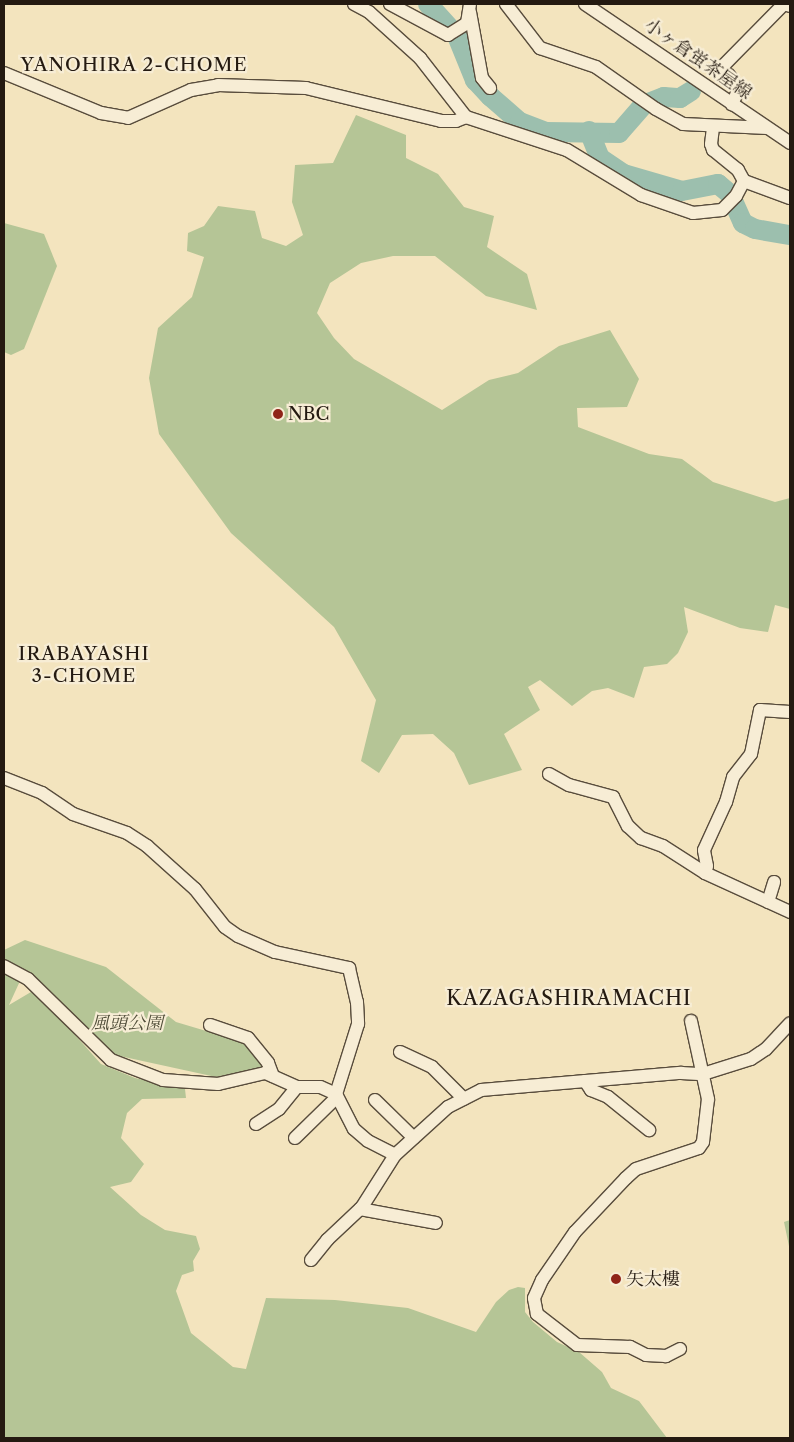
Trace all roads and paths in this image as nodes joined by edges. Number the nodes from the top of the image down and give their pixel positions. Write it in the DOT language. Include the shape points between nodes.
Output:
graph roads {
  1 [pos="354,4"];
  2 [pos="390,4"];
  3 [pos="506,4"];
  4 [pos="585,4"];
  5 [pos="469,6"];
  6 [pos="790,6"];
  7 [pos="369,12"];
  8 [pos="4,73"];
  9 [pos="490,88"];
  10 [pos="732,104"];
  11 [pos="466,116"];
  12 [pos="713,127"];
  13 [pos="767,128"];
  14 [pos="790,143"];
  15 [pos="744,182"];
  16 [pos="790,198"];
  17 [pos="790,712"];
  18 [pos="549,774"];
  19 [pos="4,778"];
  20 [pos="705,873"];
  21 [pos="774,882"];
  22 [pos="768,902"];
  23 [pos="790,912"];
  24 [pos="4,966"];
  25 [pos="690,1021"];
  26 [pos="790,1023"];
  27 [pos="210,1025"];
  28 [pos="400,1052"];
  29 [pos="703,1074"];
  30 [pos="273,1076"];
  31 [pos="585,1081"];
  32 [pos="297,1087"];
  33 [pos="336,1096"];
  34 [pos="464,1099"];
  35 [pos="376,1100"];
  36 [pos="256,1124"];
  37 [pos="649,1130"];
  38 [pos="295,1138"];
  39 [pos="414,1138"];
  40 [pos="395,1155"];
  41 [pos="360,1209"];
  42 [pos="436,1223"];
  43 [pos="311,1260"];
  44 [pos="680,1349"];
  1 -- 7 [label="street"];
  2 -- 5 [label="street" via="454,33 467,23"];
  2 -- 7 [label="street"];
  3 -- 12 [label="street" via="540,48 596,67 682,124"];
  4 -- 10 [label="street, 小ヶ倉蛍茶屋線"];
  5 -- 9 [label="street" via="482,78"];
  6 -- 10 [label="street" via="784,4 725,71 738,89"];
  7 -- 11 [label="street" via="420,58"];
  8 -- 11 [label="street" via="101,113 128,118 191,90 218,85 306,88 441,121 456,121"];
  10 -- 13 [label="street, 小ヶ倉蛍茶屋線"];
  11 -- 15 [label="street" via="567,150 641,195 693,213 708,214 726,206"];
  12 -- 13 [label="street"];
  12 -- 15 [label="street" via="710,144 713,150 738,170"];
  13 -- 14 [label="street, 小ヶ倉蛍茶屋線"];
  15 -- 16 [label="street"];
  17 -- 20 [label="street" via="760,710 751,754 733,777 726,802 704,850"];
  18 -- 20 [label="street" via="569,785 613,797 628,826 641,838 663,846"];
  19 -- 33 [label="street" via="42,793 73,814 127,832 173,868 225,927 238,936 276,952 349,968 357,1002 358,1024"];
  20 -- 22 [label="street"];
  21 -- 22 [label="street"];
  22 -- 23 [label="street"];
  24 -- 30 [label="street" via="28,979 111,1060 163,1080 218,1084 265,1073"];
  25 -- 29 [label="street"];
  26 -- 29 [label="street" via="752,1059"];
  27 -- 30 [label="street" via="248,1038 268,1063"];
  28 -- 34 [label="street" via="432,1067"];
  29 -- 31 [label="street"];
  29 -- 44 [label="street" via="708,1099 705,1131 699,1148 636,1169 626,1178 575,1232 542,1280 534,1298 537,1314 578,1345 630,1347 646,1355 666,1356"];
  30 -- 32 [label="street"];
  31 -- 34 [label="street" via="481,1090"];
  31 -- 37 [label="street" via="591,1090 608,1097"];
  32 -- 33 [label="street" via="320,1087"];
  32 -- 36 [label="street" via="279,1109"];
  33 -- 38 [label="street"];
  33 -- 40 [label="street" via="354,1129 368,1141"];
  34 -- 39 [label="street" via="448,1107"];
  35 -- 39 [label="street"];
  39 -- 40 [label="street"];
  40 -- 41 [label="street"];
  41 -- 42 [label="street"];
  41 -- 43 [label="street"];
}
